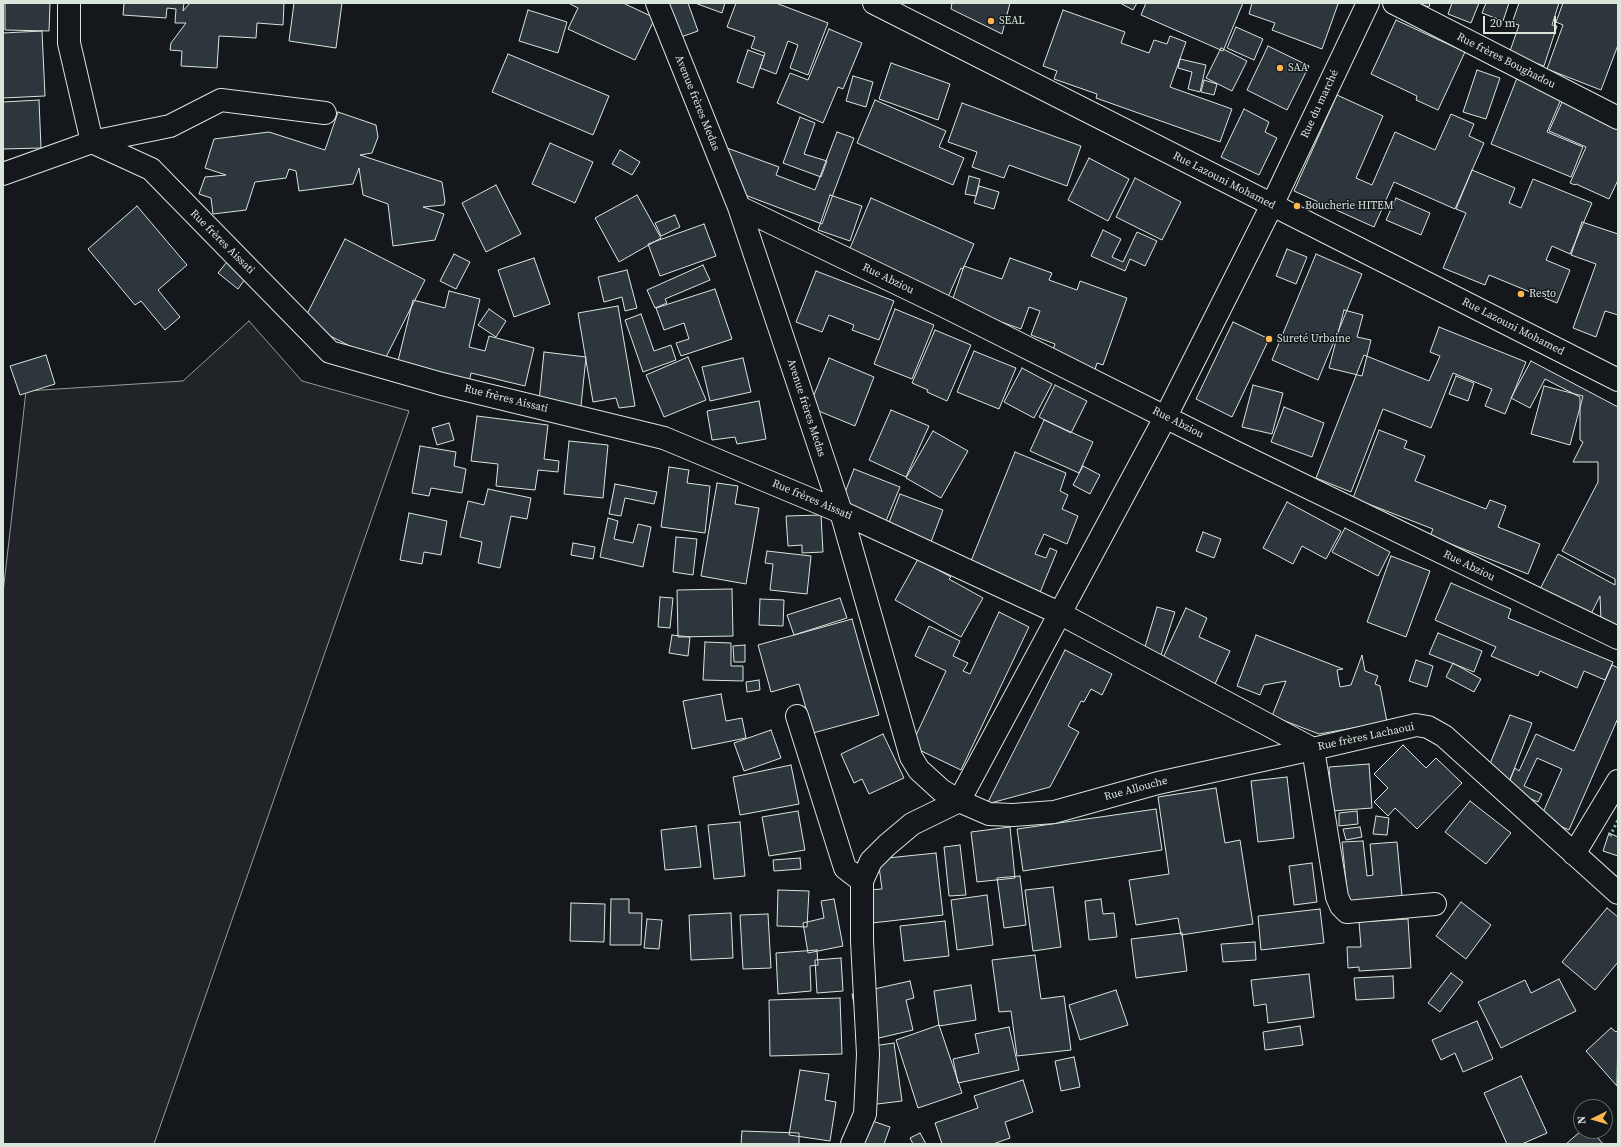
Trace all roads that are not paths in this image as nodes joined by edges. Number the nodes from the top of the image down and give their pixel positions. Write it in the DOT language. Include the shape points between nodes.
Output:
graph roads {
  1 [pos="69,3"];
  2 [pos="658,3"];
  3 [pos="874,3"];
  4 [pos="1368,3"];
  5 [pos="1394,3"];
  6 [pos="325,113"];
  7 [pos="1618,118"];
  8 [pos="92,142"];
  9 [pos="3,174"];
  10 [pos="1272,205"];
  11 [pos="739,207"];
  12 [pos="1618,380"];
  13 [pos="1166,416"];
  14 [pos="841,512"];
  15 [pos="1061,614"];
  16 [pos="1618,638"];
  17 [pos="796,716"];
  18 [pos="1313,749"];
  19 [pos="1618,781"];
  20 [pos="960,801"];
  21 [pos="1574,854"];
  22 [pos="862,881"];
  23 [pos="1618,893"];
  24 [pos="1435,904"];
  25 [pos="852,1144"];
  1 -- 8 [label="street" via="69,43"];
  2 -- 11 [label="street, Avenue frères Medas"];
  3 -- 10 [label="street, Rue Lazouni Mohamed"];
  4 -- 10 [label="street, Rue du marché"];
  5 -- 7 [label="street, Rue frères Boughadou"];
  6 -- 8 [label="street" via="221,100 170,126"];
  8 -- 9 [label="street"];
  8 -- 14 [label="street, Rue frères Aissati" via="150,169 330,352 442,384 664,438"];
  10 -- 12 [label="street, Rue Lazouni Mohamed"];
  10 -- 13 [label="street, Rue du marché"];
  11 -- 13 [label="street, Rue Abziou"];
  11 -- 14 [label="street, Avenue frères Medas"];
  13 -- 15 [label="street, Rue du marché"];
  13 -- 16 [label="street, Rue Abziou"];
  14 -- 15 [label="street, Rue frères Aissati"];
  14 -- 20 [label="street, Avenue frères Medas" via="911,757 930,781"];
  15 -- 18 [label="street, Rue frères Lachaoui"];
  15 -- 20 [label="street, Rue du marché"];
  17 -- 22 [label="street" via="845,868"];
  18 -- 20 [label="street, Rue Allouche" via="1158,783 1054,812 1013,816 989,814"];
  18 -- 21 [label="street, Rue frères Lachaoui" via="1416,725 1428,727 1444,736"];
  18 -- 24 [label="street" via="1337,897 1341,906 1347,912"];
  19 -- 21 [label="street"];
  20 -- 22 [label="street" via="912,824 871,861"];
  21 -- 23 [label="street, Rue frères Lachaoui"];
  22 -- 25 [label="street" via="862,941 868,1054 865,1114"];
}
